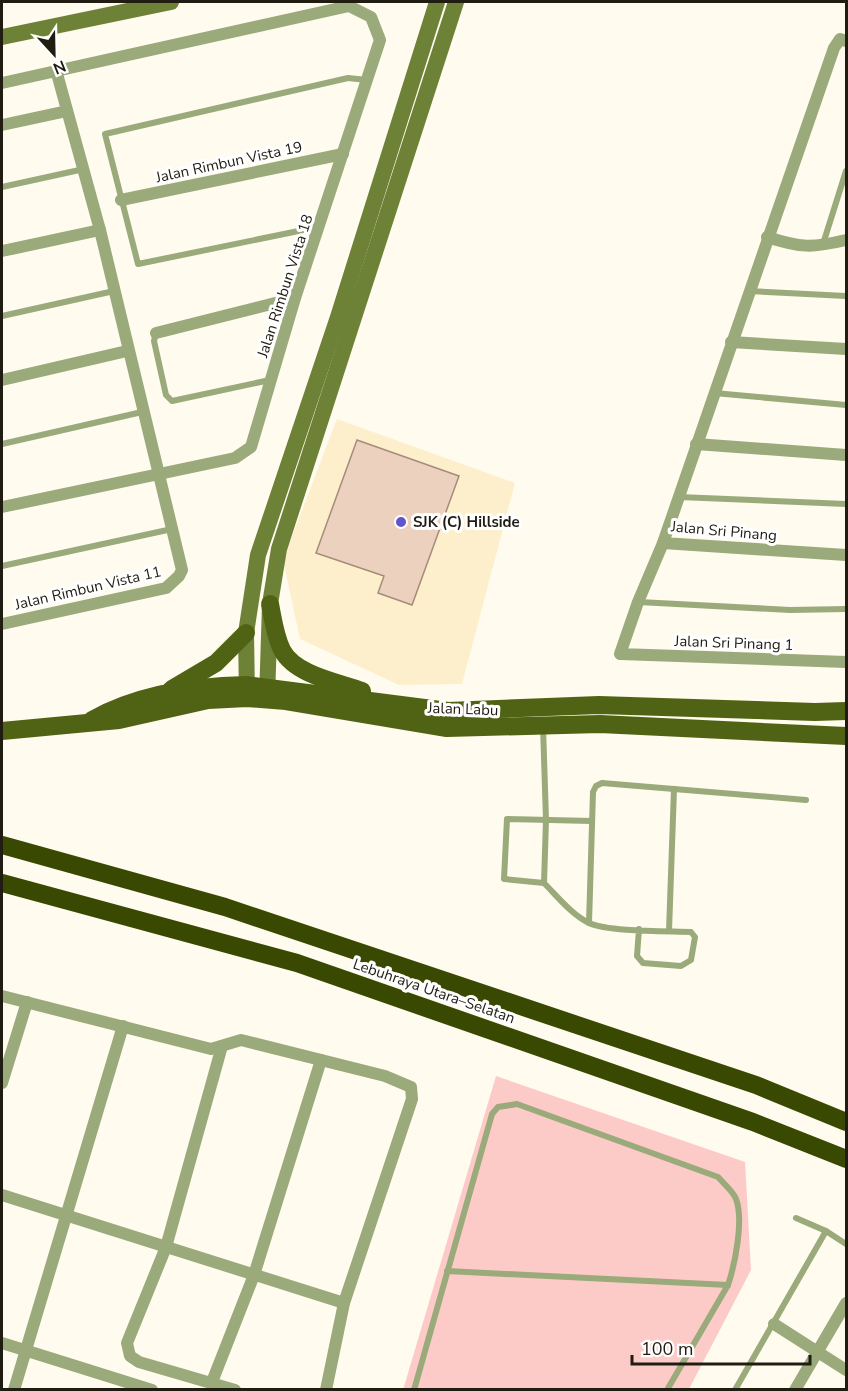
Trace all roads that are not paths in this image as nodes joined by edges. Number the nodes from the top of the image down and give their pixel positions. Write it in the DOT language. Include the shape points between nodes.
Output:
graph roads {
  1 [pos="171,2"];
  2 [pos="437,2"];
  3 [pos="456,2"];
  4 [pos="2,37"];
  5 [pos="846,41"];
  6 [pos="56,70"];
  7 [pos="367,80"];
  8 [pos="2,83"];
  9 [pos="67,111"];
  10 [pos="2,125"];
  11 [pos="343,154"];
  12 [pos="84,169"];
  13 [pos="846,171"];
  14 [pos="2,188"];
  15 [pos="121,200"];
  16 [pos="319,227"];
  17 [pos="100,230"];
  18 [pos="767,237"];
  19 [pos="846,240"];
  20 [pos="822,246"];
  21 [pos="2,251"];
  22 [pos="114,291"];
  23 [pos="748,291"];
  24 [pos="846,296"];
  25 [pos="295,298"];
  26 [pos="2,316"];
  27 [pos="156,333"];
  28 [pos="731,342"];
  29 [pos="846,349"];
  30 [pos="127,351"];
  31 [pos="2,380"];
  32 [pos="271,380"];
  33 [pos="714,393"];
  34 [pos="846,405"];
  35 [pos="142,412"];
  36 [pos="302,424"];
  37 [pos="319,429"];
  38 [pos="2,444"];
  39 [pos="696,444"];
  40 [pos="846,455"];
  41 [pos="157,475"];
  42 [pos="679,496"];
  43 [pos="846,504"];
  44 [pos="2,507"];
  45 [pos="172,529"];
  46 [pos="663,543"];
  47 [pos="846,555"];
  48 [pos="2,566"];
  49 [pos="638,602"];
  50 [pos="270,604"];
  51 [pos="846,609"];
  52 [pos="2,624"];
  53 [pos="246,633"];
  54 [pos="846,662"];
  55 [pos="247,691"];
  56 [pos="267,693"];
  57 [pos="162,694"];
  58 [pos="397,704"];
  59 [pos="846,711"];
  60 [pos="87,722"];
  61 [pos="543,726"];
  62 [pos="2,731"];
  63 [pos="846,736"];
  64 [pos="674,789"];
  65 [pos="806,800"];
  66 [pos="546,820"];
  67 [pos="592,821"];
  68 [pos="2,845"];
  69 [pos="2,883"];
  70 [pos="544,883"];
  71 [pos="589,923"];
  72 [pos="639,929"];
  73 [pos="669,931"];
  74 [pos="2,996"];
  75 [pos="27,1002"];
  76 [pos="123,1026"];
  77 [pos="222,1046"];
  78 [pos="321,1060"];
  79 [pos="2,1083"];
  80 [pos="846,1122"];
  81 [pos="846,1159"];
  82 [pos="2,1195"];
  83 [pos="66,1215"];
  84 [pos="796,1218"];
  85 [pos="826,1231"];
  86 [pos="846,1244"];
  87 [pos="166,1247"];
  88 [pos="447,1270"];
  89 [pos="254,1275"];
  90 [pos="728,1285"];
  91 [pos="344,1303"];
  92 [pos="846,1303"];
  93 [pos="774,1324"];
  94 [pos="2,1343"];
  95 [pos="26,1351"];
  96 [pos="818,1351"];
  97 [pos="846,1370"];
  98 [pos="212,1382"];
  99 [pos="119,1385"];
  100 [pos="14,1389"];
  101 [pos="152,1389"];
  102 [pos="235,1389"];
  103 [pos="326,1389"];
  104 [pos="414,1389"];
  105 [pos="667,1389"];
  106 [pos="735,1389"];
  107 [pos="795,1389"];
  1 -- 4 [label="street"];
  2 -- 36 [label="street"];
  3 -- 37 [label="street"];
  5 -- 18 [label="street, Jalan Sri Pinang" via="840,39 834,48"];
  6 -- 7 [label="street, Jalan Rimbun Vista 18" via="349,6 370,17 380,40"];
  6 -- 8 [label="street"];
  6 -- 9 [label="street"];
  7 -- 11 [label="street, Jalan Rimbun Vista 18"];
  7 -- 15 [label="lane" via="348,78 105,134"];
  9 -- 10 [label="street"];
  9 -- 12 [label="street"];
  11 -- 15 [label="street, Jalan Rimbun Vista 19"];
  11 -- 16 [label="street, Jalan Rimbun Vista 18"];
  12 -- 14 [label="lane"];
  12 -- 17 [label="street"];
  13 -- 20 [label="lane"];
  15 -- 16 [label="lane" via="136,261 142,265"];
  16 -- 25 [label="street, Jalan Rimbun Vista 18"];
  17 -- 21 [label="street"];
  17 -- 22 [label="street"];
  18 -- 20 [label="street" via="793,245"];
  18 -- 23 [label="street, Jalan Sri Pinang"];
  19 -- 20 [label="street"];
  22 -- 26 [label="lane"];
  22 -- 30 [label="street"];
  23 -- 24 [label="lane"];
  23 -- 28 [label="street, Jalan Sri Pinang"];
  25 -- 27 [label="street"];
  25 -- 32 [label="street, Jalan Rimbun Vista 18"];
  27 -- 32 [label="lane" via="154,341 166,395 172,401"];
  28 -- 29 [label="street"];
  28 -- 33 [label="street, Jalan Sri Pinang"];
  30 -- 31 [label="street"];
  30 -- 35 [label="street"];
  32 -- 41 [label="street, Jalan Rimbun Vista 18" via="251,447 235,458"];
  33 -- 34 [label="lane"];
  33 -- 39 [label="street, Jalan Sri Pinang"];
  35 -- 38 [label="lane"];
  35 -- 41 [label="street"];
  36 -- 37 [label="street"];
  36 -- 53 [label="street" via="258,555"];
  37 -- 50 [label="street" via="279,549"];
  39 -- 40 [label="street"];
  39 -- 42 [label="street, Jalan Sri Pinang"];
  41 -- 44 [label="street, Jalan Rimbun Vista 18"];
  41 -- 45 [label="street"];
  42 -- 43 [label="lane"];
  42 -- 46 [label="street, Jalan Sri Pinang"];
  45 -- 48 [label="lane"];
  45 -- 52 [label="street, Jalan Rimbun Vista 11" via="181,562 179,576 166,588"];
  46 -- 47 [label="street, Jalan Sri Pinang"];
  46 -- 49 [label="street"];
  49 -- 51 [label="lane"];
  49 -- 54 [label="street, Jalan Sri Pinang 1" via="620,654"];
  50 -- 56 [label="street"];
  50 -- 58 [label="main road" via="277,640 290,660 304,670"];
  53 -- 55 [label="street"];
  53 -- 57 [label="main road" via="216,663"];
  55 -- 56 [label="main road, Jalan Labu"];
  55 -- 57 [label="main road, Jalan Labu" via="220,685"];
  55 -- 60 [label="main road, Jalan Labu" via="119,720"];
  56 -- 58 [label="main road, Jalan Labu"];
  56 -- 61 [label="main road, Jalan Labu" via="447,728"];
  57 -- 60 [label="main road, Jalan Labu" via="119,704"];
  58 -- 59 [label="main road, Jalan Labu" via="448,711 599,705"];
  60 -- 62 [label="main road, Jalan Labu"];
  61 -- 63 [label="main road, Jalan Labu" via="600,724"];
  61 -- 66 [label="lane"];
  64 -- 65 [label="lane"];
  64 -- 67 [label="lane" via="603,783 593,792"];
  64 -- 73 [label="lane"];
  66 -- 67 [label="lane"];
  66 -- 70 [label="lane"];
  66 -- 70 [label="lane" via="507,819 503,876 506,881"];
  67 -- 71 [label="lane"];
  68 -- 80 [label="highway, Lebuhraya Utara–Selatan" via="225,907 756,1085"];
  69 -- 81 [label="highway, Lebuhraya Utara–Selatan" via="297,963 753,1122"];
  70 -- 71 [label="lane"];
  71 -- 72 [label="lane"];
  72 -- 73 [label="lane"];
  72 -- 73 [label="lane" via="639,960 686,965 691,960 694,934"];
  74 -- 75 [label="street"];
  75 -- 76 [label="street"];
  75 -- 79 [label="street"];
  76 -- 77 [label="street" via="211,1049"];
  76 -- 83 [label="street"];
  77 -- 78 [label="street" via="241,1040"];
  77 -- 87 [label="street"];
  78 -- 89 [label="street"];
  78 -- 91 [label="street" via="385,1076 411,1088 412,1099"];
  82 -- 83 [label="street"];
  83 -- 87 [label="street"];
  83 -- 95 [label="street"];
  84 -- 85 [label="lane"];
  85 -- 86 [label="lane"];
  85 -- 93 [label="lane"];
  87 -- 89 [label="street"];
  87 -- 98 [label="street" via="127,1351 139,1362"];
  88 -- 90 [label="lane"];
  88 -- 90 [label="lane" via="492,1114 498,1107 517,1104 718,1177 736,1196 739,1210 734,1267"];
  88 -- 104 [label="lane"];
  89 -- 91 [label="street"];
  89 -- 98 [label="street"];
  90 -- 105 [label="lane"];
  91 -- 103 [label="street"];
  92 -- 96 [label="street"];
  93 -- 96 [label="street"];
  93 -- 106 [label="lane"];
  94 -- 95 [label="street"];
  95 -- 99 [label="street"];
  95 -- 100 [label="street"];
  96 -- 97 [label="street"];
  96 -- 107 [label="street"];
  98 -- 102 [label="street"];
  99 -- 101 [label="street"];
}
